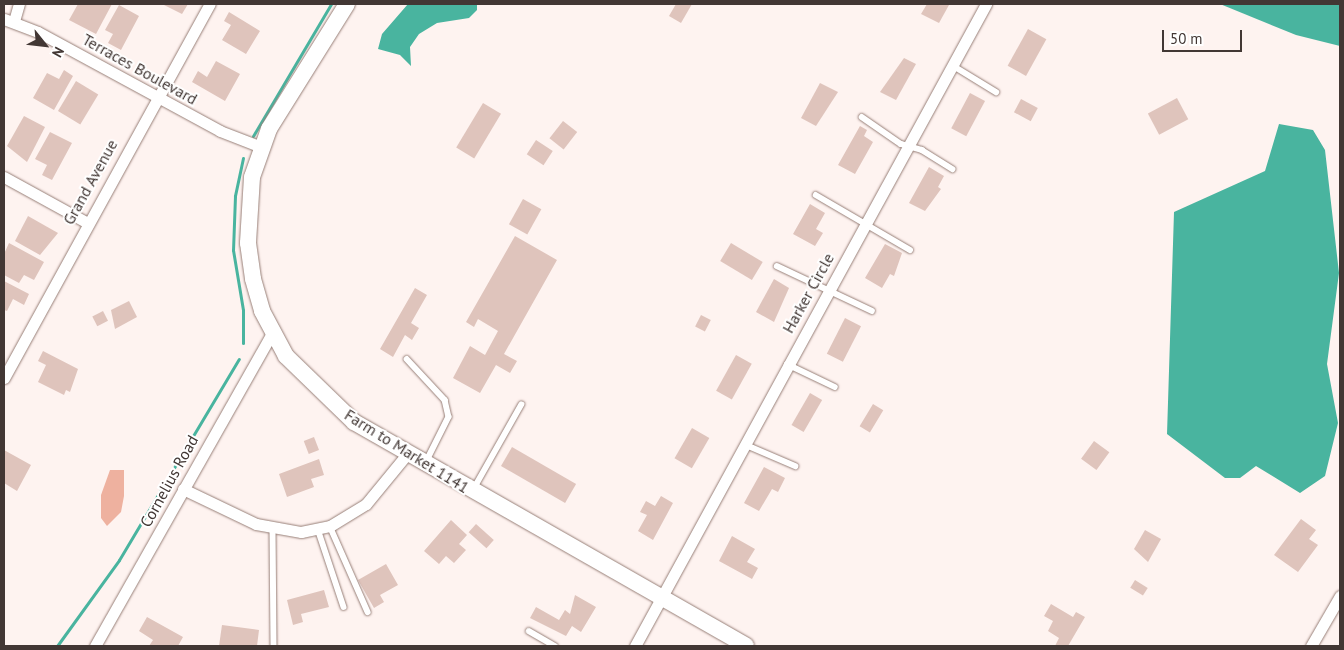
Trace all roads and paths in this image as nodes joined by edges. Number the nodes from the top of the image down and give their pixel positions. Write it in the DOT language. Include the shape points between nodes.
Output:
graph roads {
  1 [pos="19,4"];
  2 [pos="210,4"];
  3 [pos="346,4"];
  4 [pos="986,4"];
  5 [pos="9,20"];
  6 [pos="950,64"];
  7 [pos="996,92"];
  8 [pos="155,96"];
  9 [pos="862,117"];
  10 [pos="907,146"];
  11 [pos="261,147"];
  12 [pos="953,168"];
  13 [pos="4,177"];
  14 [pos="816,195"];
  15 [pos="86,222"];
  16 [pos="864,224"];
  17 [pos="910,250"];
  18 [pos="777,266"];
  19 [pos="828,290"];
  20 [pos="872,310"];
  21 [pos="272,333"];
  22 [pos="407,358"];
  23 [pos="787,364"];
  24 [pos="4,378"];
  25 [pos="835,387"];
  26 [pos="521,405"];
  27 [pos="744,444"];
  28 [pos="407,454"];
  29 [pos="424,464"];
  30 [pos="795,466"];
  31 [pos="183,489"];
  32 [pos="472,491"];
  33 [pos="324,528"];
  34 [pos="273,529"];
  35 [pos="1340,596"];
  36 [pos="660,599"];
  37 [pos="344,607"];
  38 [pos="368,612"];
  39 [pos="529,631"];
  40 [pos="95,646"];
  41 [pos="274,646"];
  42 [pos="555,646"];
  43 [pos="635,646"];
  44 [pos="746,646"];
  45 [pos="1311,646"];
  1 -- 5 [label="street"];
  2 -- 8 [label="street, Grand Avenue"];
  3 -- 11 [label="street, Farm to Market 1141"];
  4 -- 6 [label="street, Harker Circle"];
  5 -- 8 [label="street, Terraces Boulevard"];
  6 -- 7 [label="lane"];
  6 -- 10 [label="street, Harker Circle"];
  8 -- 11 [label="street, Terraces Boulevard"];
  8 -- 15 [label="street, Grand Avenue"];
  9 -- 10 [label="lane"];
  10 -- 12 [label="lane"];
  10 -- 16 [label="street, Harker Circle"];
  11 -- 21 [label="street, Farm to Market 1141" via="252,177 248,244 262,311"];
  13 -- 15 [label="street"];
  14 -- 16 [label="lane"];
  15 -- 24 [label="street, Grand Avenue"];
  16 -- 17 [label="lane"];
  16 -- 19 [label="street, Harker Circle"];
  18 -- 19 [label="lane"];
  19 -- 20 [label="lane"];
  19 -- 23 [label="street, Harker Circle"];
  21 -- 28 [label="street, Farm to Market 1141" via="286,356 322,395 354,422"];
  21 -- 31 [label="street, Cornelius Road"];
  22 -- 29 [label="lane" via="445,400 449,417 437,450"];
  23 -- 25 [label="lane"];
  23 -- 27 [label="street, Harker Circle"];
  26 -- 32 [label="lane"];
  27 -- 30 [label="lane"];
  27 -- 36 [label="street, Harker Circle"];
  28 -- 29 [label="street, Farm to Market 1141"];
  28 -- 33 [label="street" via="378,494"];
  29 -- 32 [label="street, Farm to Market 1141"];
  31 -- 34 [label="street"];
  31 -- 40 [label="street, Cornelius Road"];
  32 -- 36 [label="street, Farm to Market 1141"];
  33 -- 34 [label="street"];
  33 -- 37 [label="lane"];
  33 -- 38 [label="lane"];
  34 -- 41 [label="lane"];
  35 -- 45 [label="street"];
  36 -- 43 [label="street, Harker Circle"];
  36 -- 44 [label="street, Farm to Market 1141"];
  39 -- 42 [label="lane"];
}
